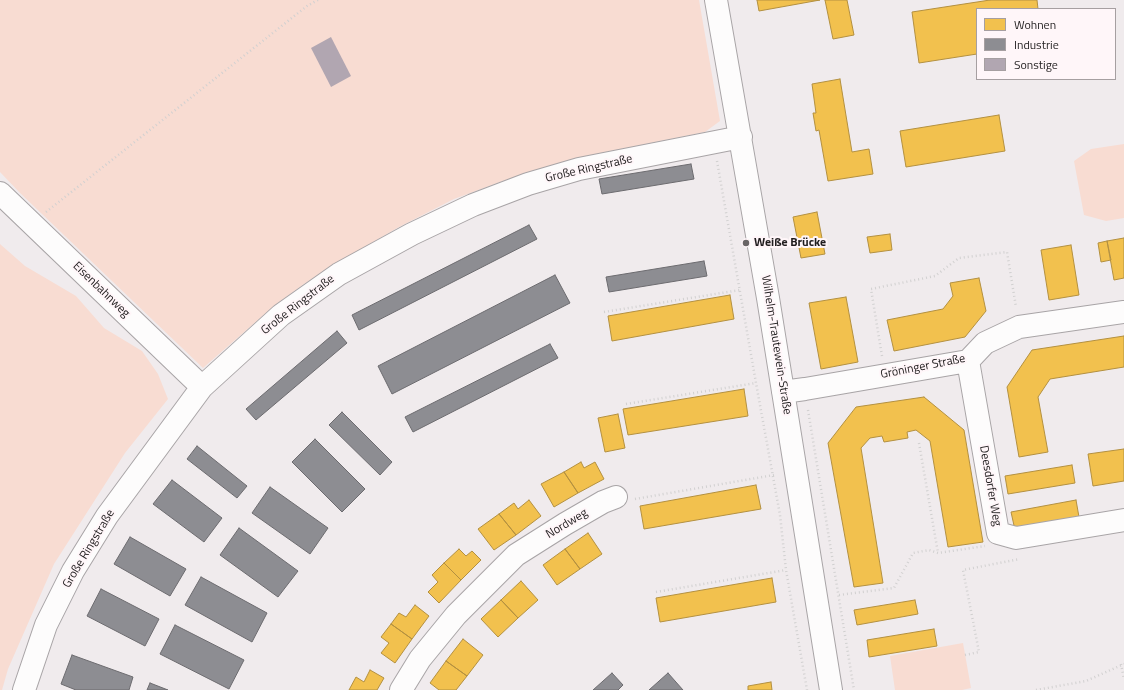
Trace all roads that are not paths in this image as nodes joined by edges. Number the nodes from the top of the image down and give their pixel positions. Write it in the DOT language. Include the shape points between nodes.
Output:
graph roads {
  1 [pos="716,0"];
  2 [pos="741,138"];
  3 [pos="0,193"];
  4 [pos="1124,312"];
  5 [pos="968,361"];
  6 [pos="202,387"];
  7 [pos="783,392"];
  8 [pos="616,497"];
  9 [pos="1124,520"];
  10 [pos="24,690"];
  11 [pos="400,690"];
  12 [pos="831,690"];
  1 -- 2 [label="street, Wilhelm-Trautewein-Straße"];
  2 -- 6 [label="street, Große Ringstraße" via="579,169 528,184 473,205 412,234 339,274 281,315"];
  2 -- 7 [label="street, Wilhelm-Trautewein-Straße"];
  3 -- 6 [label="street, Eisenbahnweg"];
  4 -- 5 [label="street, Gröninger Straße" via="1019,328 985,343"];
  5 -- 7 [label="street, Gröninger Straße"];
  5 -- 9 [label="street, Deesdorfer Weg" via="998,533 1016,538"];
  6 -- 10 [label="street, Große Ringstraße" via="107,516 73,571 46,625"];
  7 -- 12 [label="street, Wilhelm-Trautewein-Straße"];
  8 -- 11 [label="street, Nordweg" via="565,524 516,555 456,614 420,659"];
}
